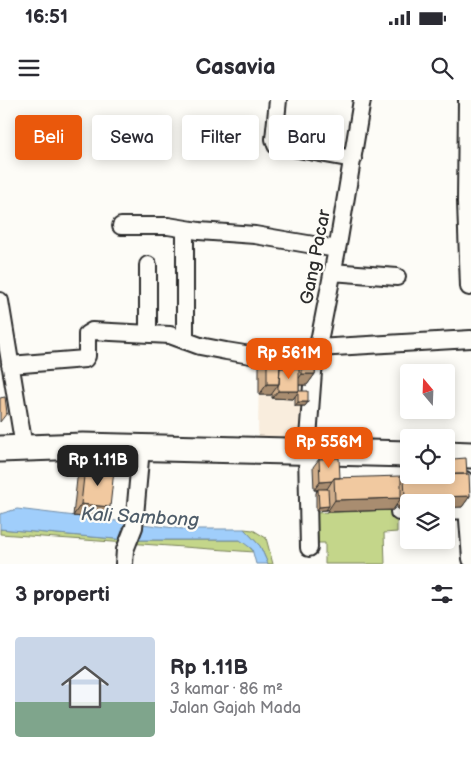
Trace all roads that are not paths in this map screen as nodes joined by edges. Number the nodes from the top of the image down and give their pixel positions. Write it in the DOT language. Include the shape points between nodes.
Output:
graph roads {
  1 [pos="278,100"];
  2 [pos="362,100"];
  3 [pos="467,100"];
  4 [pos="469,156"];
  5 [pos="353,159"];
  6 [pos="469,224"];
  7 [pos="121,226"];
  8 [pos="185,229"];
  9 [pos="337,249"];
  10 [pos="148,265"];
  11 [pos="332,272"];
  12 [pos="397,277"];
  13 [pos="469,287"];
  14 [pos="0,301"];
  15 [pos="148,334"];
  16 [pos="471,339"];
  17 [pos="185,341"];
  18 [pos="316,350"];
  19 [pos="10,365"];
  20 [pos="12,448"];
  21 [pos="141,448"];
  22 [pos="308,452"];
  23 [pos="400,454"];
  24 [pos="461,455"];
  25 [pos="466,510"];
  26 [pos="455,511"];
  27 [pos="309,548"];
  28 [pos="471,559"];
  29 [pos="124,564"];
  1 -- 5 [label="street" via="274,142 280,147"];
  2 -- 5 [label="street, Gang Pacar"];
  3 -- 4 [label="street"];
  4 -- 6 [label="street"];
  5 -- 9 [label="street, Gang Pacar"];
  6 -- 13 [label="street"];
  7 -- 8 [label="street"];
  8 -- 9 [label="street" via="269,236"];
  8 -- 17 [label="street"];
  9 -- 11 [label="street, Gang Pacar"];
  10 -- 15 [label="street"];
  11 -- 12 [label="street"];
  11 -- 18 [label="street, Gang Pacar"];
  14 -- 19 [label="street"];
  15 -- 17 [label="street" via="173,336"];
  15 -- 19 [label="street" via="92,331 87,334 85,359"];
  16 -- 18 [label="street"];
  17 -- 18 [label="street" via="250,355"];
  18 -- 22 [label="street, Gang Pacar"];
  19 -- 20 [label="street"];
  20 -- 21 [label="highway"];
  21 -- 22 [label="highway"];
  21 -- 29 [label="street" via="134,523"];
  22 -- 23 [label="highway"];
  22 -- 27 [label="street, Gang Pacar"];
  24 -- 25 [label="street"];
  25 -- 26 [label="street"];
  25 -- 28 [label="street"];
}
